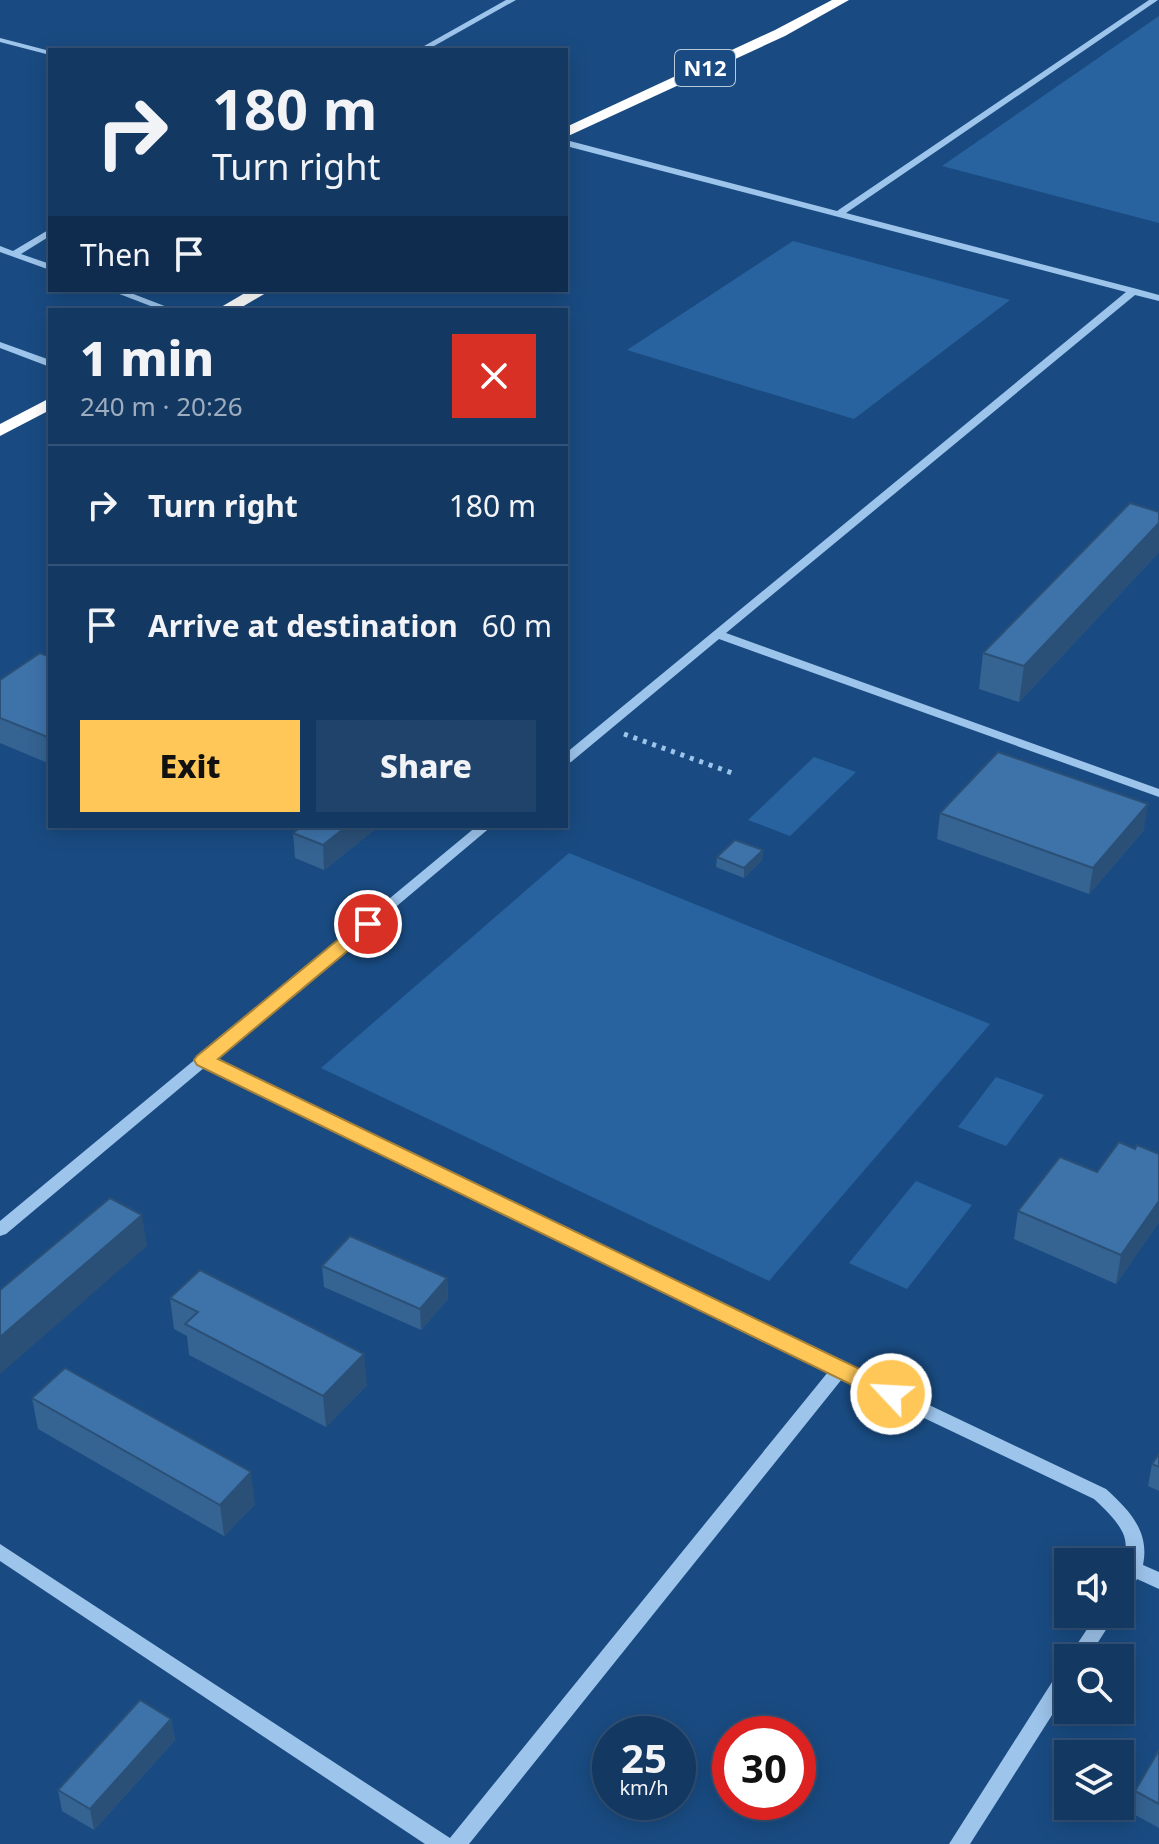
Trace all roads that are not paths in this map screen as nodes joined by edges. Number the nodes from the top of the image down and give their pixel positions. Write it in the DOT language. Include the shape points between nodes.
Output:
graph roads {
  1 [pos="512,0"];
  2 [pos="842,0"];
  3 [pos="1154,0"];
  4 [pos="0,40"];
  5 [pos="425,48"];
  6 [pos="48,52"];
  7 [pos="568,132"];
  8 [pos="568,144"];
  9 [pos="839,214"];
  10 [pos="48,233"];
  11 [pos="0,249"];
  12 [pos="14,254"];
  13 [pos="48,266"];
  14 [pos="1134,291"];
  15 [pos="120,292"];
  16 [pos="259,292"];
  17 [pos="1159,298"];
  18 [pos="164,308"];
  19 [pos="228,308"];
  20 [pos="0,345"];
  21 [pos="48,363"];
  22 [pos="48,404"];
  23 [pos="0,431"];
  24 [pos="716,634"];
  25 [pos="568,757"];
  26 [pos="1159,793"];
  27 [pos="483,828"];
  28 [pos="204,1060"];
  29 [pos="0,1230"];
  30 [pos="839,1370"];
  31 [pos="0,1551"];
  32 [pos="1135,1569"];
  33 [pos="1159,1581"];
  34 [pos="1054,1696"];
  35 [pos="442,1844"];
  36 [pos="457,1844"];
  37 [pos="959,1844"];
  1 -- 5 [label="street"];
  2 -- 7 [label="highway, N12"];
  3 -- 9 [label="street"];
  4 -- 6 [label="street"];
  8 -- 9 [label="street"];
  9 -- 14 [label="street"];
  10 -- 12 [label="street"];
  11 -- 12 [label="street"];
  12 -- 13 [label="street"];
  14 -- 17 [label="street"];
  14 -- 24 [label="street"];
  15 -- 18 [label="street"];
  16 -- 19 [label="highway"];
  20 -- 21 [label="street"];
  22 -- 23 [label="highway"];
  24 -- 25 [label="street"];
  24 -- 26 [label="street"];
  27 -- 28 [label="street"];
  28 -- 29 [label="street"];
  28 -- 30 [label="street"];
  30 -- 32 [label="street" via="1100,1494 1127,1518 1135,1535"];
  30 -- 36 [label="street"];
  31 -- 35 [label="street"];
  32 -- 33 [label="street"];
  34 -- 37 [label="street"];
}
